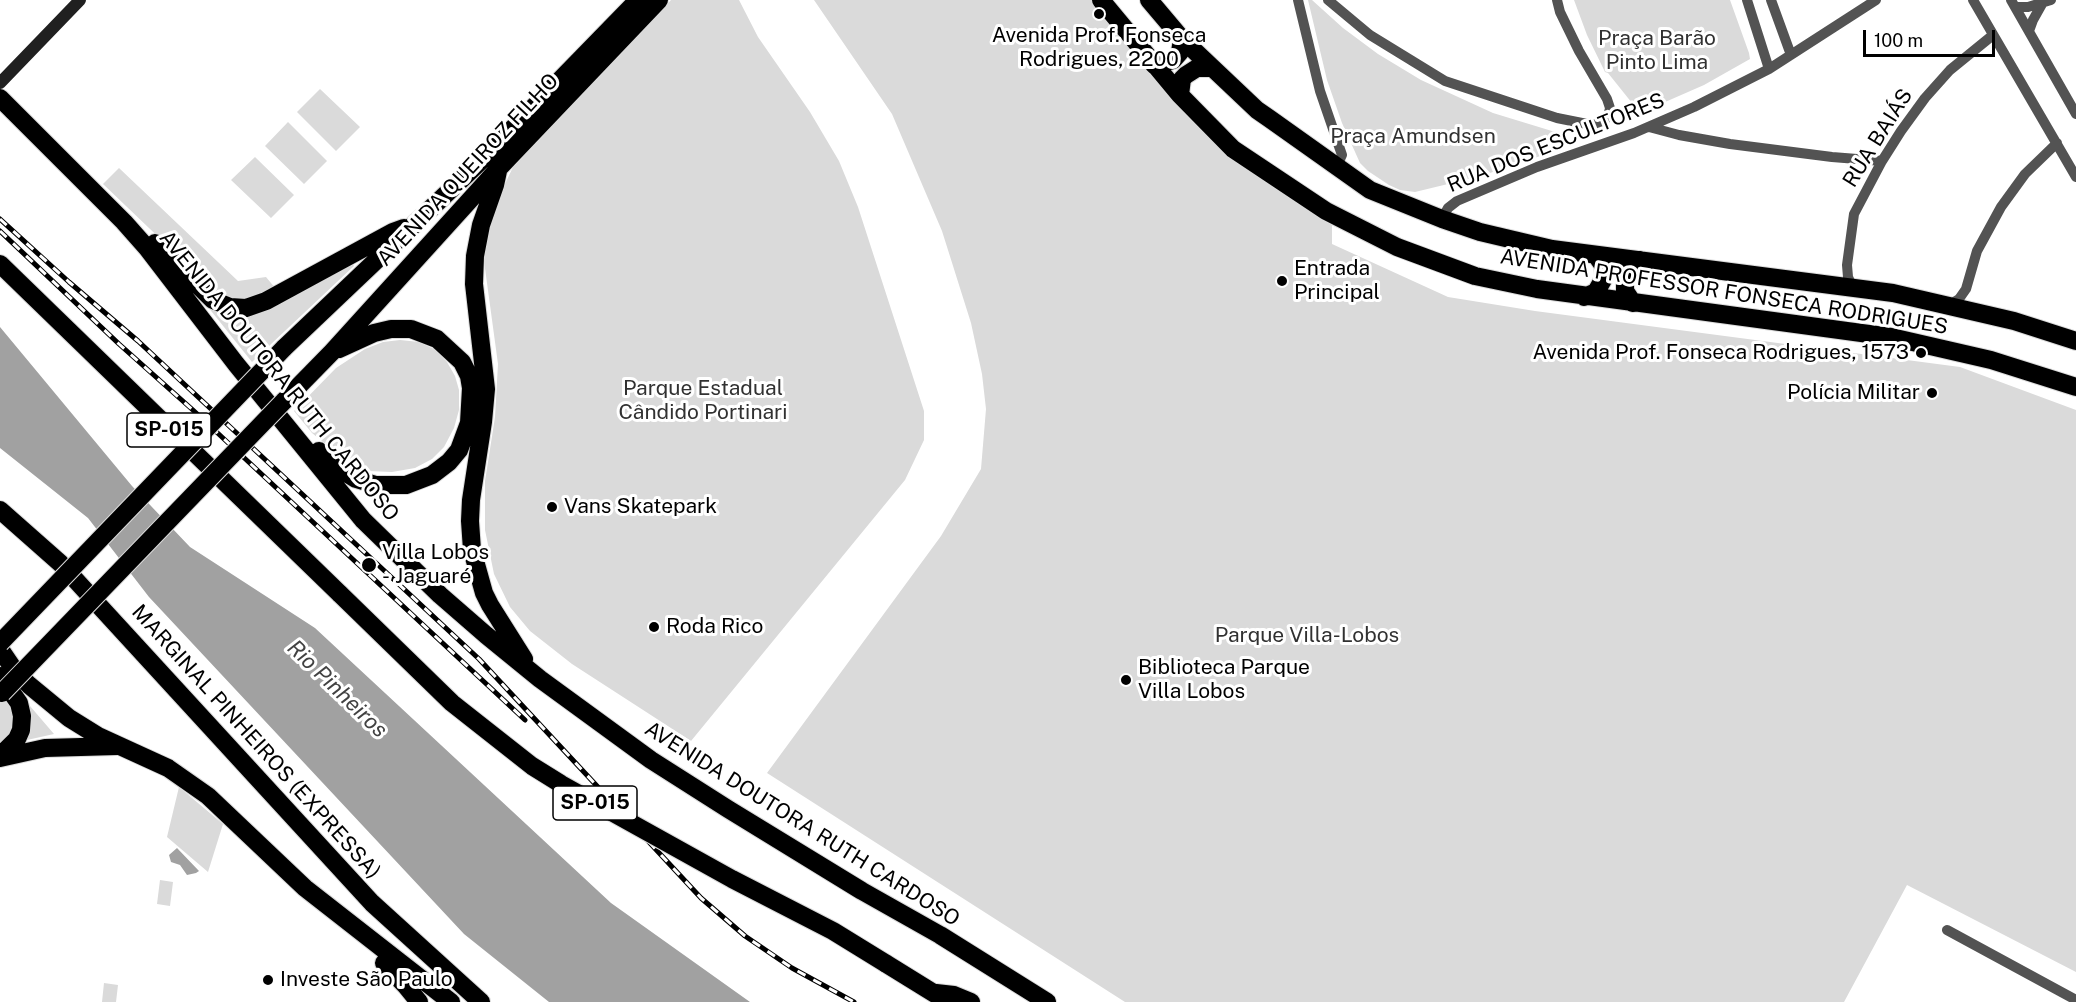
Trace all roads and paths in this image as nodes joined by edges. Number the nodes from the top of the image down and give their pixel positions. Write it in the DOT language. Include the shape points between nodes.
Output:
graph roads {
  1 [pos="80,0"];
  2 [pos="638,0"];
  3 [pos="659,0"];
  4 [pos="1101,0"];
  5 [pos="1149,0"];
  6 [pos="1298,0"];
  7 [pos="1328,0"];
  8 [pos="1557,0"];
  9 [pos="1747,0"];
  10 [pos="1771,0"];
  11 [pos="1876,0"];
  12 [pos="1973,0"];
  13 [pos="2046,2"];
  14 [pos="2013,3"];
  15 [pos="2029,31"];
  16 [pos="1993,35"];
  17 [pos="1182,39"];
  18 [pos="1791,55"];
  19 [pos="1154,65"];
  20 [pos="1212,68"];
  21 [pos="1769,69"];
  22 [pos="0,83"];
  23 [pos="1180,94"];
  24 [pos="0,98"];
  25 [pos="2076,114"];
  26 [pos="1649,127"];
  27 [pos="2056,143"];
  28 [pos="1881,161"];
  29 [pos="1336,168"];
  30 [pos="498,169"];
  31 [pos="2076,177"];
  32 [pos="1442,219"];
  33 [pos="124,222"];
  34 [pos="414,225"];
  35 [pos="1596,255"];
  36 [pos="1640,260"];
  37 [pos="0,264"];
  38 [pos="1853,288"];
  39 [pos="1584,297"];
  40 [pos="1633,303"];
  41 [pos="1950,305"];
  42 [pos="2076,341"];
  43 [pos="332,352"];
  44 [pos="2076,387"];
  45 [pos="287,425"];
  46 [pos="0,510"];
  47 [pos="0,643"];
  48 [pos="0,649"];
  49 [pos="531,671"];
  50 [pos="1,688"];
  51 [pos="119,746"];
  52 [pos="0,757"];
  53 [pos="305,888"];
  54 [pos="1947,930"];
  55 [pos="941,998"];
  56 [pos="2076,1000"];
  57 [pos="419,1002"];
  58 [pos="451,1002"];
  59 [pos="481,1002"];
  60 [pos="972,1002"];
  61 [pos="1047,1002"];
  1 -- 22 [label="street"];
  2 -- 34 [label="highway, AVENIDA QUEIROZ FILHO"];
  3 -- 30 [label="highway, AVENIDA QUEIROZ FILHO"];
  4 -- 19 [label="highway, AVENIDA PROFESSOR FONSECA RODRIGUES"];
  5 -- 17 [label="highway, AVENIDA PROFESSOR FONSECA RODRIGUES"];
  6 -- 29 [label="street" via="1317,84 1342,155"];
  7 -- 8 [label="street" via="1370,35 1445,81 1557,118 1592,125 1601,123 1608,117 1607,99 1579,51"];
  9 -- 21 [label="street"];
  10 -- 18 [label="street"];
  11 -- 18 [label="street, RUA DOS ESCULTORES"];
  12 -- 16 [label="street"];
  13 -- 14 [label="street" via="2028,7"];
  13 -- 15 [label="street"];
  14 -- 15 [label="street"];
  15 -- 25 [label="street"];
  16 -- 27 [label="street"];
  16 -- 28 [label="street, RUA BAIÁS" via="1944,77 1900,130"];
  17 -- 19 [label="highway" via="1180,52 1173,60"];
  17 -- 20 [label="highway, AVENIDA PROFESSOR FONSECA RODRIGUES"];
  18 -- 21 [label="street, RUA DOS ESCULTORES"];
  19 -- 23 [label="highway, AVENIDA PROFESSOR FONSECA RODRIGUES"];
  20 -- 23 [label="highway" via="1197,68 1186,75"];
  20 -- 29 [label="highway, AVENIDA PROFESSOR FONSECA RODRIGUES" via="1257,110"];
  21 -- 26 [label="street, RUA DOS ESCULTORES"];
  23 -- 39 [label="highway, AVENIDA PROFESSOR FONSECA RODRIGUES" via="1233,149 1342,220 1397,247 1475,276"];
  24 -- 33 [label="highway, AVENIDA DOUTORA RUTH CARDOSO"];
  26 -- 28 [label="street" via="1700,140"];
  26 -- 32 [label="street, RUA DOS ESCULTORES" via="1456,201"];
  27 -- 31 [label="street"];
  27 -- 41 [label="street" via="2025,174 2001,207 1977,251 1966,289"];
  28 -- 38 [label="street, RUA BAIÁS" via="1854,214 1847,265"];
  29 -- 32 [label="highway, AVENIDA PROFESSOR FONSECA RODRIGUES" via="1370,190"];
  30 -- 43 [label="highway, AVENIDA QUEIROZ FILHO"];
  30 -- 49 [label="highway" via="474,263 486,388 471,500 471,541 487,599"];
  32 -- 35 [label="highway, AVENIDA PROFESSOR FONSECA RODRIGUES" via="1490,235"];
  33 -- 34 [label="highway" via="142,229 213,300 237,308 256,306 393,232"];
  33 -- 45 [label="highway, AVENIDA DOUTORA RUTH CARDOSO"];
  34 -- 47 [label="highway, AVENIDA QUEIROZ FILHO, bridge" via="284,348"];
  35 -- 36 [label="highway, AVENIDA PROFESSOR FONSECA RODRIGUES"];
  35 -- 39 [label="highway" via="1603,265 1604,278 1596,292"];
  36 -- 38 [label="highway, AVENIDA PROFESSOR FONSECA RODRIGUES"];
  36 -- 40 [label="highway" via="1625,276 1625,291"];
  37 -- 55 [label="highway, SP-015, bridge" via="452,703 532,766 833,931"];
  38 -- 41 [label="highway, AVENIDA PROFESSOR FONSECA RODRIGUES"];
  39 -- 40 [label="highway, AVENIDA PROFESSOR FONSECA RODRIGUES"];
  40 -- 44 [label="highway, AVENIDA PROFESSOR FONSECA RODRIGUES" via="1891,337 1981,357"];
  41 -- 42 [label="highway, AVENIDA PROFESSOR FONSECA RODRIGUES"];
  43 -- 45 [label="highway" via="391,329 411,329 437,339 462,362 469,376 470,423 459,450 426,477 406,485 376,485 356,480 336,468 305,435"];
  43 -- 50 [label="highway, AVENIDA QUEIROZ FILHO, bridge"];
  45 -- 49 [label="highway, AVENIDA DOUTORA RUTH CARDOSO" via="341,494 388,545 440,595"];
  46 -- 59 [label="highway, MARGINAL PINHEIROS (EXPRESSA)" via="60,562 372,903"];
  48 -- 51 [label="highway" via="15,671 69,718"];
  49 -- 61 [label="highway, AVENIDA DOUTORA RUTH CARDOSO" via="651,760"];
  50 -- 52 [label="highway" via="19,703 22,716 17,740"];
  51 -- 52 [label="highway" via="45,748"];
  51 -- 53 [label="highway" via="168,768 208,795"];
  53 -- 57 [label="highway" via="392,970"];
  53 -- 58 [label="highway"];
  54 -- 56 [label="street"];
  55 -- 60 [label="highway" via="954,994"];
}
